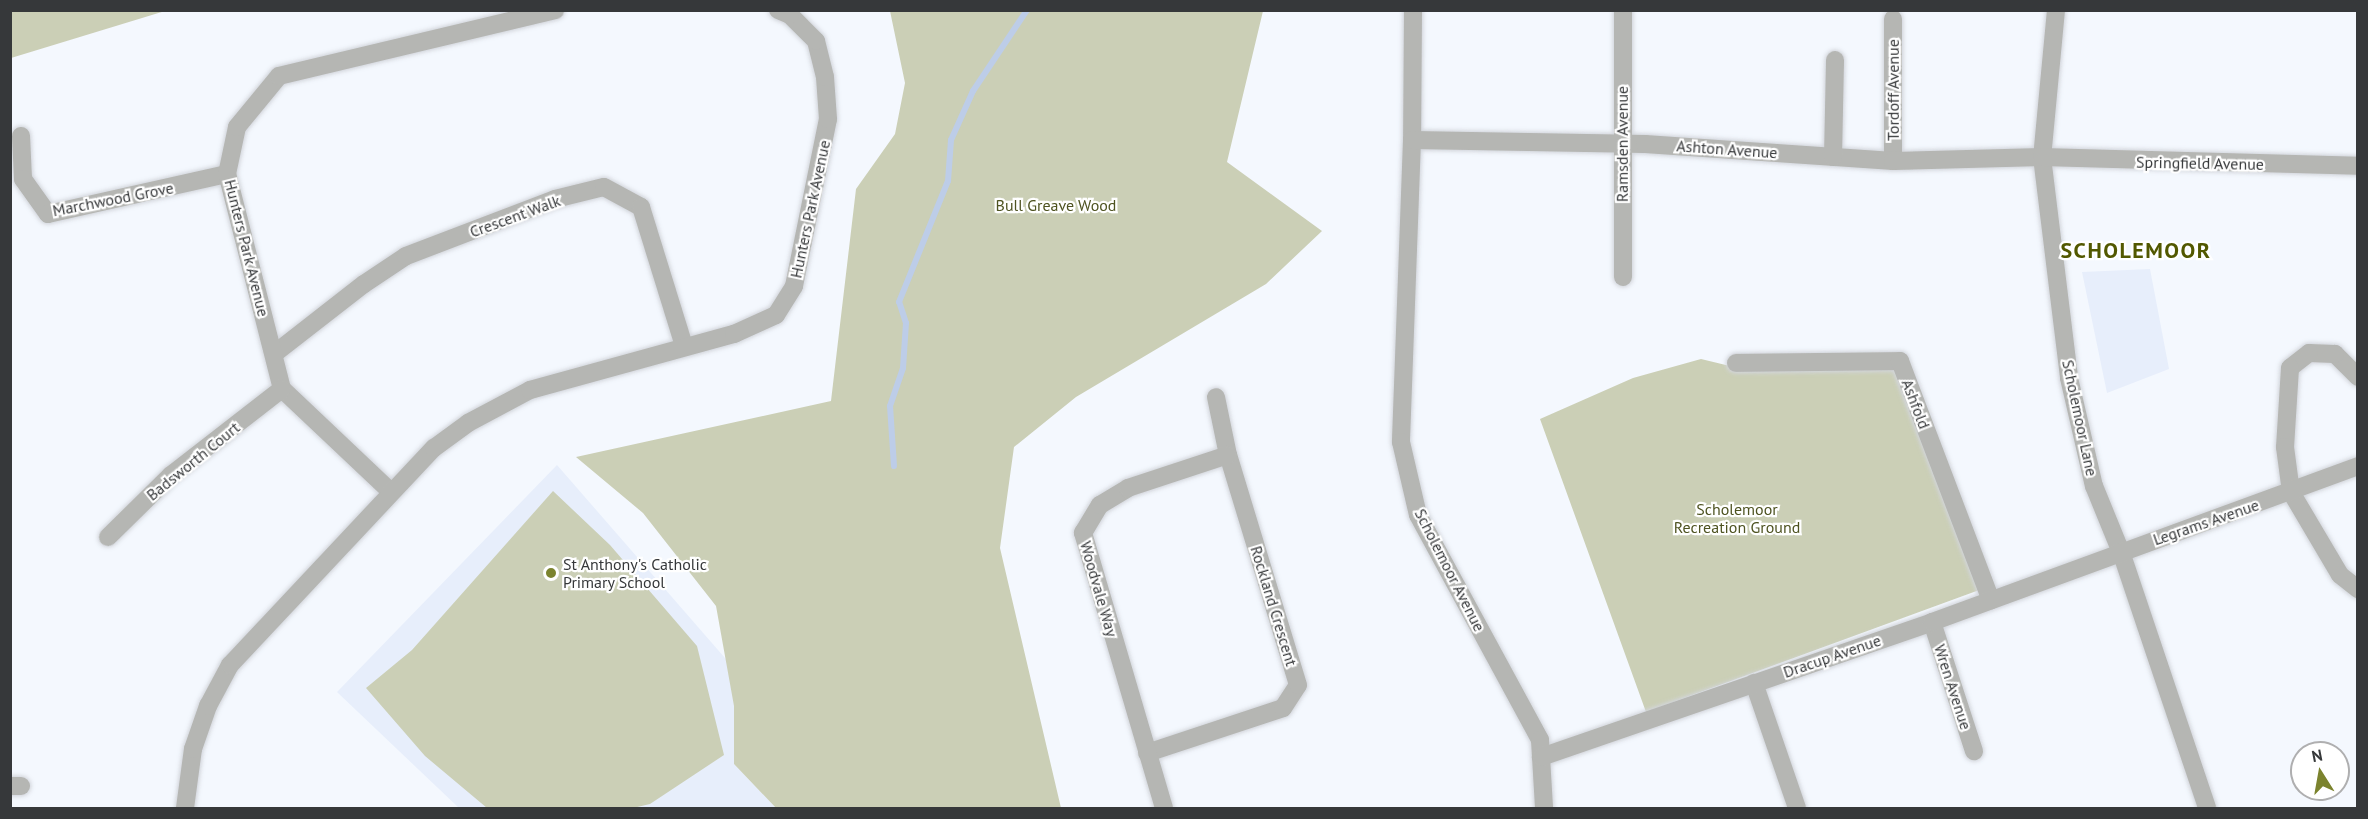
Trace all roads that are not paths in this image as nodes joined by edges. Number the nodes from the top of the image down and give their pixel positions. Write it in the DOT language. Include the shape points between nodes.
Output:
graph roads {
  1 [pos="555,10"];
  2 [pos="778,10"];
  3 [pos="1413,10"];
  4 [pos="1623,10"];
  5 [pos="2056,10"];
  6 [pos="1893,19"];
  7 [pos="1835,60"];
  8 [pos="21,136"];
  9 [pos="1412,140"];
  10 [pos="1620,143"];
  11 [pos="2042,156"];
  12 [pos="1833,157"];
  13 [pos="1893,161"];
  14 [pos="2358,166"];
  15 [pos="227,174"];
  16 [pos="1623,277"];
  17 [pos="684,346"];
  18 [pos="274,354"];
  19 [pos="1736,363"];
  20 [pos="2358,377"];
  21 [pos="282,390"];
  22 [pos="1216,397"];
  23 [pos="1227,455"];
  24 [pos="2358,466"];
  25 [pos="390,491"];
  26 [pos="2291,492"];
  27 [pos="108,537"];
  28 [pos="2121,552"];
  29 [pos="2358,589"];
  30 [pos="1991,600"];
  31 [pos="1932,622"];
  32 [pos="1754,683"];
  33 [pos="1974,751"];
  34 [pos="1147,753"];
  35 [pos="1541,757"];
  36 [pos="184,808"];
  37 [pos="1164,808"];
  38 [pos="1544,808"];
  39 [pos="1797,808"];
  40 [pos="2207,808"];
  1 -- 15 [label="street, Hunters Park Avenue" via="279,76 237,127"];
  2 -- 17 [label="street, Hunters Park Avenue" via="790,15 816,40 825,77 828,119 794,286 776,315 734,334"];
  3 -- 9 [label="street, Scholemoor Avenue"];
  4 -- 10 [label="street, Ramsden Avenue"];
  5 -- 11 [label="street, Scholemoor Lane"];
  6 -- 13 [label="street, Tordoff Avenue"];
  7 -- 12 [label="street"];
  8 -- 15 [label="street, Marchwood Grove" via="23,179 48,214"];
  9 -- 10 [label="street, Ashton Avenue"];
  9 -- 35 [label="street, Scholemoor Avenue" via="1401,442 1418,515 1540,740"];
  10 -- 12 [label="street, Ashton Avenue"];
  10 -- 16 [label="street, Ramsden Avenue"];
  11 -- 13 [label="street, Ashton Avenue"];
  11 -- 14 [label="street, Springfield Avenue"];
  11 -- 28 [label="street, Scholemoor Lane" via="2069,378 2094,486"];
  12 -- 13 [label="street, Ashton Avenue"];
  15 -- 18 [label="street, Hunters Park Avenue"];
  17 -- 18 [label="street, Crescent Walk" via="641,207 604,187 555,199 406,256"];
  17 -- 25 [label="street, Hunters Park Avenue" via="530,390 468,423 434,448"];
  18 -- 21 [label="street, Hunters Park Avenue"];
  19 -- 30 [label="street, Ashfold" via="1900,361"];
  20 -- 26 [label="street" via="2335,354 2308,353 2290,368 2285,447"];
  21 -- 25 [label="street"];
  21 -- 27 [label="street, Badsworth Court" via="171,475"];
  22 -- 23 [label="street, Rockland Crescent"];
  23 -- 34 [label="street, Woodvale Way" via="1128,488 1100,505 1083,533"];
  23 -- 34 [label="street, Rockland Crescent" via="1298,685 1283,708"];
  24 -- 26 [label="street, Legrams Avenue"];
  25 -- 36 [label="street, Hunters Park Avenue" via="230,665 208,706 193,748"];
  26 -- 28 [label="street, Legrams Avenue"];
  26 -- 29 [label="street" via="2340,575"];
  28 -- 30 [label="street, Dracup Avenue"];
  28 -- 40 [label="street, Scholemoor Lane"];
  30 -- 31 [label="street, Dracup Avenue"];
  31 -- 32 [label="street, Dracup Avenue"];
  31 -- 33 [label="street, Wren Avenue"];
  32 -- 35 [label="street, Dracup Avenue"];
  32 -- 39 [label="street"];
  34 -- 37 [label="street, Woodvale Way"];
  35 -- 38 [label="street, Scholemoor Avenue"];
}
